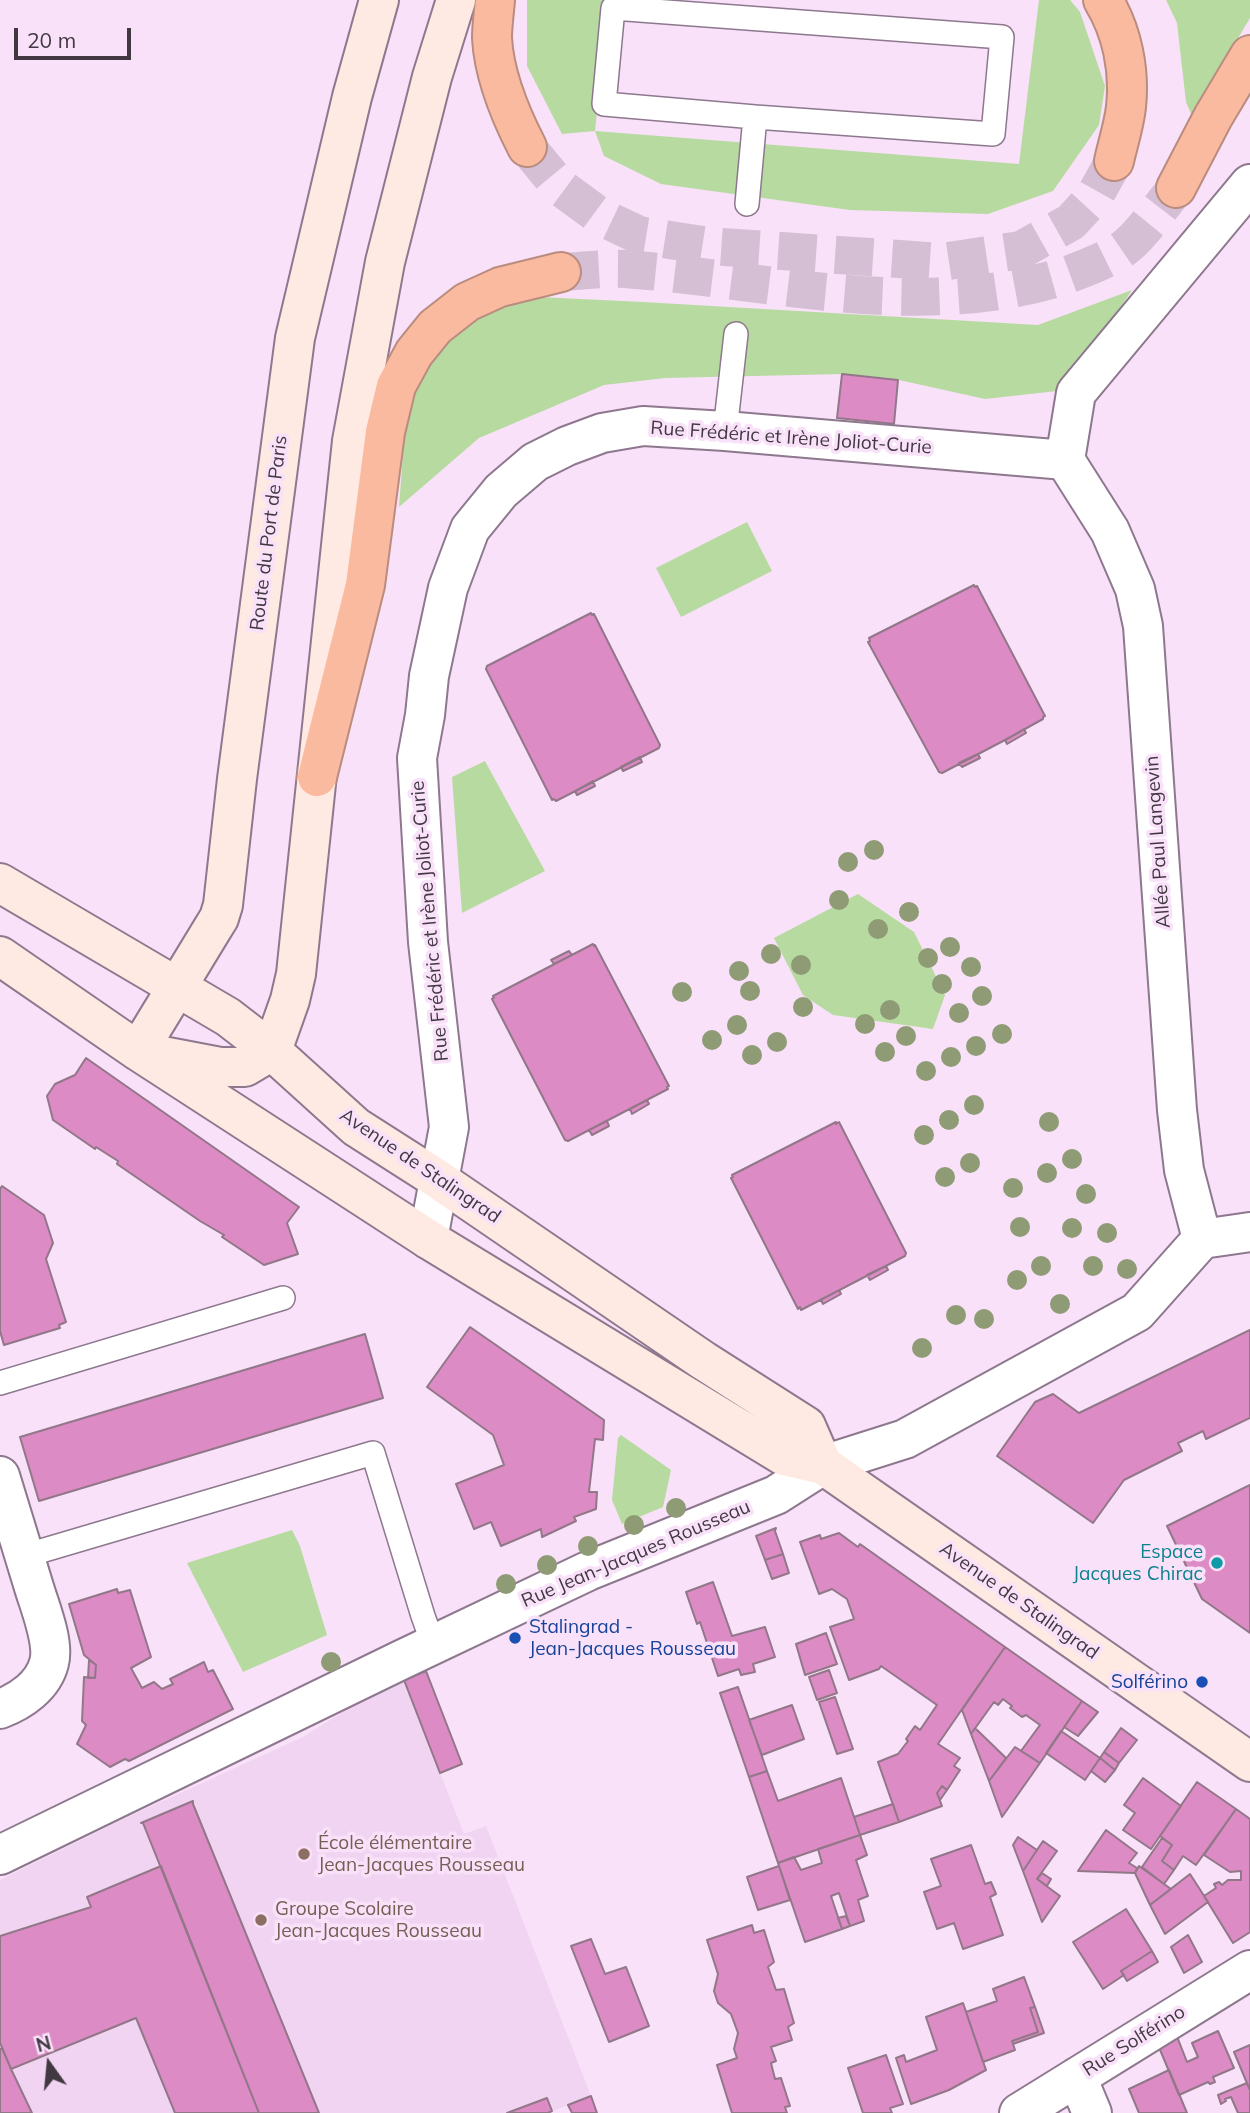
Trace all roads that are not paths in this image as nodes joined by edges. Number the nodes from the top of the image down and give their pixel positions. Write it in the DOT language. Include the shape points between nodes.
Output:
graph roads {
  1 [pos="379,0"];
  2 [pos="456,0"];
  3 [pos="495,0"];
  4 [pos="1103,0"];
  5 [pos="1250,55"];
  6 [pos="755,117"];
  7 [pos="527,147"];
  8 [pos="1114,161"];
  9 [pos="1250,184"];
  10 [pos="1176,188"];
  11 [pos="747,204"];
  12 [pos="561,272"];
  13 [pos="736,334"];
  14 [pos="725,431"];
  15 [pos="1065,460"];
  16 [pos="317,778"];
  17 [pos="0,884"];
  18 [pos="0,956"];
  19 [pos="177,988"];
  20 [pos="138,1051"];
  21 [pos="272,1051"];
  22 [pos="439,1180"];
  23 [pos="1250,1232"];
  24 [pos="428,1239"];
  25 [pos="1202,1239"];
  26 [pos="284,1298"];
  27 [pos="0,1383"];
  28 [pos="823,1465"];
  29 [pos="0,1476"];
  30 [pos="24,1556"];
  31 [pos="433,1644"];
  32 [pos="0,1709"];
  33 [pos="1250,1762"];
  34 [pos="0,1855"];
  35 [pos="1250,1970"];
  36 [pos="1077,2077"];
  37 [pos="1019,2113"];
  38 [pos="1092,2113"];
  1 -- 19 [label="main road, Route du Port de Paris" via="295,338 223,905"];
  2 -- 16 [label="main road" via="385,262 355,428"];
  3 -- 7 [label="highway" via="492,39 500,80"];
  4 -- 8 [label="highway" via="1125,57 1126,107"];
  5 -- 10 [label="highway"];
  6 -- 6 [label="lane" via="993,134 1002,37 613,8 604,104"];
  6 -- 11 [label="lane"];
  9 -- 15 [label="street" via="1076,393"];
  12 -- 16 [label="highway" via="500,287 467,302 435,327 396,386 365,585"];
  13 -- 14 [label="lane"];
  14 -- 15 [label="street, Rue Frédéric et Irène Joliot-Curie"];
  14 -- 22 [label="street, Rue Frédéric et Irène Joliot-Curie" via="643,426 602,433 567,446 535,462 501,491 470,529 448,588 417,758 428,942 449,1127"];
  15 -- 25 [label="street, Allée Paul Langevin" via="1110,531 1135,589 1143,626 1177,1118 1184,1170"];
  16 -- 21 [label="main road" via="296,974"];
  17 -- 19 [label="main road, Avenue de Stalingrad"];
  18 -- 20 [label="main road, Avenue de Stalingrad"];
  19 -- 20 [label="main road, Route du Port de Paris"];
  19 -- 21 [label="main road, Avenue de Stalingrad" via="228,1017"];
  20 -- 21 [label="main road" via="220,1067 245,1067"];
  20 -- 24 [label="main road, Avenue de Stalingrad"];
  21 -- 22 [label="main road, Avenue de Stalingrad" via="356,1127"];
  22 -- 24 [label="street, Rue Frédéric et Irène Joliot-Curie"];
  22 -- 28 [label="main road, Avenue de Stalingrad" via="806,1426"];
  23 -- 25 [label="street"];
  24 -- 28 [label="main road, Avenue de Stalingrad" via="784,1456"];
  25 -- 28 [label="street, Rue Jean-Jacques Rousseau" via="1137,1312 905,1439"];
  26 -- 27 [label="lane"];
  28 -- 31 [label="street, Rue Jean-Jacques Rousseau" via="776,1495 587,1572"];
  28 -- 33 [label="main road, Avenue de Stalingrad"];
  29 -- 30 [label="street"];
  30 -- 31 [label="lane" via="373,1454"];
  30 -- 32 [label="street" via="49,1640 50,1662 35,1687"];
  31 -- 34 [label="street, Rue Jean-Jacques Rousseau"];
  35 -- 36 [label="street, Rue Solférino"];
  36 -- 37 [label="street, Rue Solférino"];
  36 -- 38 [label="street"];
}
